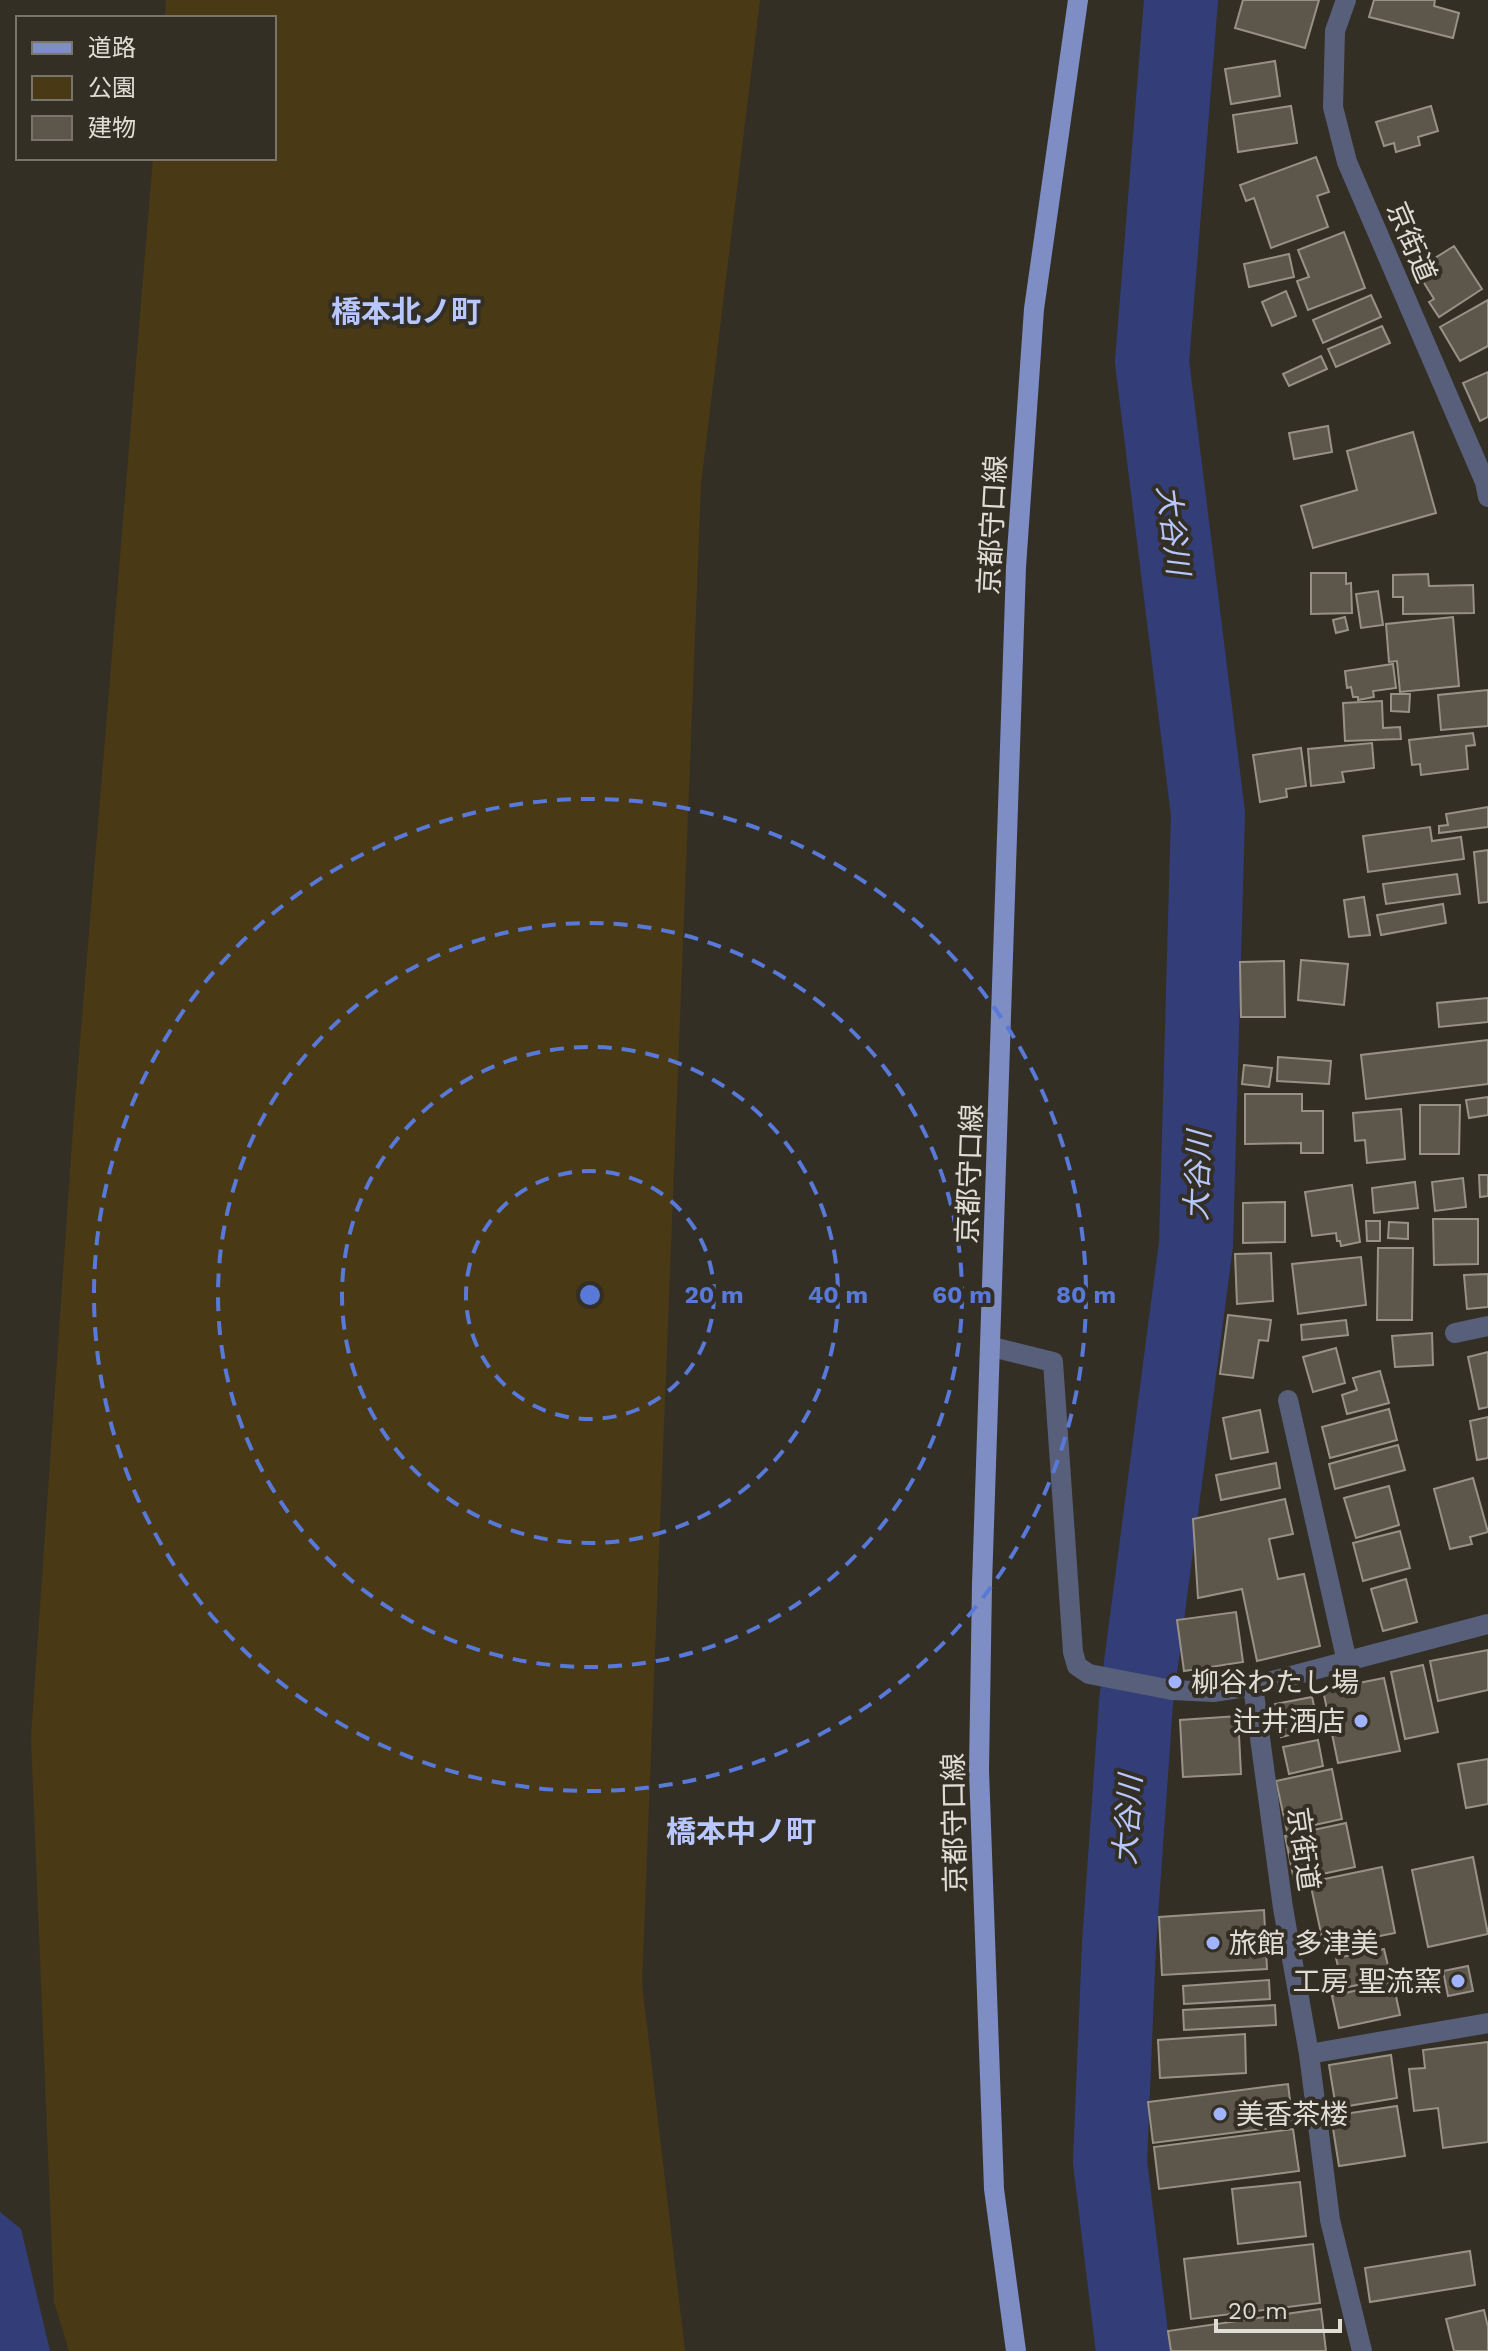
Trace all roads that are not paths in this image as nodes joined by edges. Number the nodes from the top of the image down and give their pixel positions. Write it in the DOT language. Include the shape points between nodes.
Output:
graph roads {
  1 [pos="1078,0"];
  2 [pos="1346,0"];
  3 [pos="1488,497"];
  4 [pos="1488,1326"];
  5 [pos="1455,1333"];
  6 [pos="992,1347"];
  7 [pos="1288,1400"];
  8 [pos="1488,1624"];
  9 [pos="1347,1662"];
  10 [pos="1253,1686"];
  11 [pos="1488,2023"];
  12 [pos="1309,2054"];
  13 [pos="1016,2351"];
  14 [pos="1362,2351"];
  1 -- 6 [label="main road, 京都守口線" via="1034,309 1016,567"];
  2 -- 3 [label="street, 京街道" via="1335,31 1333,107 1347,162"];
  4 -- 5 [label="street"];
  6 -- 10 [label="street" via="1053,1362 1077,1666 1105,1679 1172,1690 1213,1692"];
  6 -- 13 [label="main road, 京都守口線" via="979,1770 994,2189"];
  7 -- 9 [label="street"];
  8 -- 9 [label="street"];
  9 -- 10 [label="street"];
  10 -- 12 [label="street, 京街道"];
  11 -- 12 [label="street"];
  12 -- 14 [label="street, 京街道" via="1330,2220"];
}
